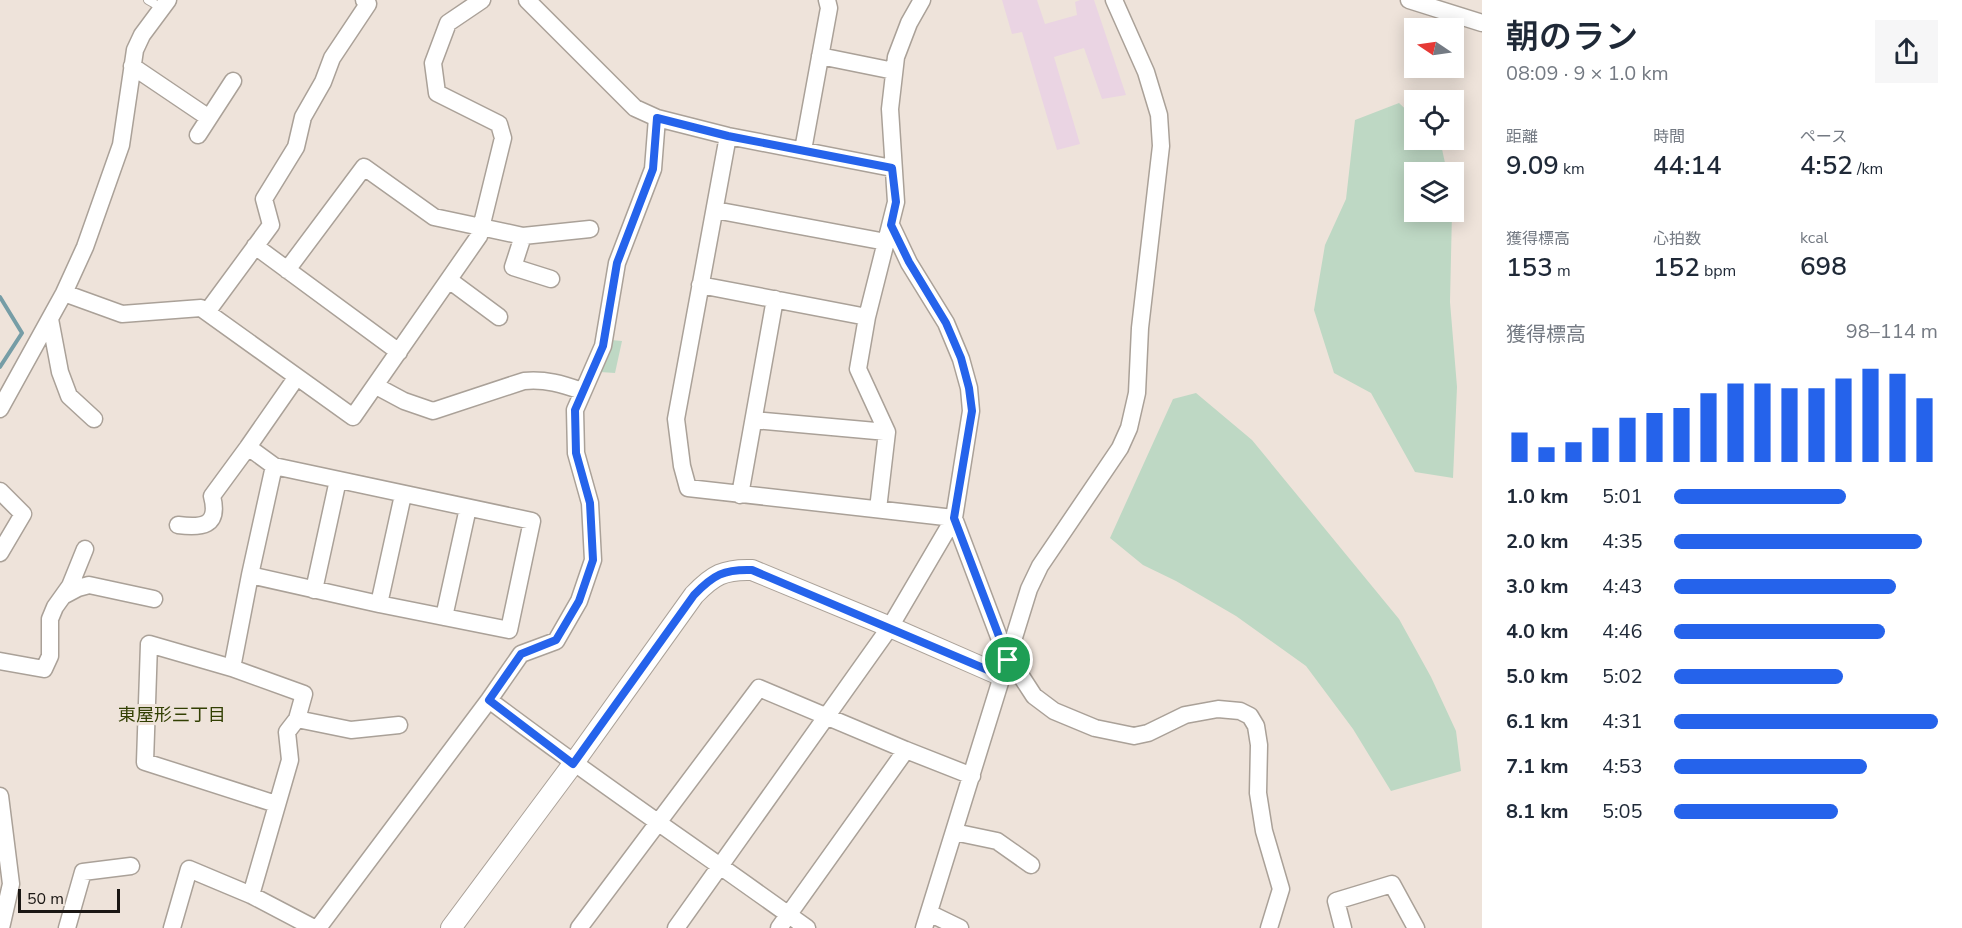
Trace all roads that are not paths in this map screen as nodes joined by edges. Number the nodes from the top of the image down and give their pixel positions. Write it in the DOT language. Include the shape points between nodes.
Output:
graph roads {
  1 [pos="363,0"];
  2 [pos="482,0"];
  3 [pos="527,0"];
  4 [pos="827,0"];
  5 [pos="922,0"];
  6 [pos="1114,0"];
  7 [pos="1409,0"];
  8 [pos="159,3"];
  9 [pos="1438,5"];
  10 [pos="1482,23"];
  11 [pos="820,56"];
  12 [pos="132,66"];
  13 [pos="894,71"];
  14 [pos="233,81"];
  15 [pos="209,118"];
  16 [pos="657,118"];
  17 [pos="198,135"];
  18 [pos="728,136"];
  19 [pos="802,150"];
  20 [pos="892,168"];
  21 [pos="715,210"];
  22 [pos="891,225"];
  23 [pos="482,226"];
  24 [pos="590,229"];
  25 [pos="523,236"];
  26 [pos="886,242"];
  27 [pos="255,246"];
  28 [pos="287,270"];
  29 [pos="551,279"];
  30 [pos="449,280"];
  31 [pos="700,285"];
  32 [pos="64,293"];
  33 [pos="776,299"];
  34 [pos="207,312"];
  35 [pos="499,317"];
  36 [pos="867,317"];
  37 [pos="50,319"];
  38 [pos="399,352"];
  39 [pos="296,378"];
  40 [pos="376,386"];
  41 [pos="582,391"];
  42 [pos="0,409"];
  43 [pos="94,419"];
  44 [pos="754,420"];
  45 [pos="887,432"];
  46 [pos="248,447"];
  47 [pos="274,466"];
  48 [pos="338,480"];
  49 [pos="0,491"];
  50 [pos="403,495"];
  51 [pos="740,495"];
  52 [pos="468,508"];
  53 [pos="878,509"];
  54 [pos="954,518"];
  55 [pos="178,525"];
  56 [pos="85,549"];
  57 [pos="0,553"];
  58 [pos="250,575"];
  59 [pos="314,590"];
  60 [pos="62,597"];
  61 [pos="154,599"];
  62 [pos="379,604"];
  63 [pos="444,617"];
  64 [pos="890,627"];
  65 [pos="0,661"];
  66 [pos="1007,663"];
  67 [pos="232,668"];
  68 [pos="489,700"];
  69 [pos="828,717"];
  70 [pos="297,719"];
  71 [pos="399,725"];
  72 [pos="906,750"];
  73 [pos="573,764"];
  74 [pos="972,776"];
  75 [pos="0,796"];
  76 [pos="276,804"];
  77 [pos="658,821"];
  78 [pos="954,832"];
  79 [pos="2,837"];
  80 [pos="721,865"];
  81 [pos="1031,865"];
  82 [pos="131,866"];
  83 [pos="251,895"];
  84 [pos="927,920"];
  85 [pos="784,921"];
  86 [pos="1,928"];
  87 [pos="67,928"];
  88 [pos="172,928"];
  89 [pos="316,928"];
  90 [pos="451,928"];
  91 [pos="579,928"];
  92 [pos="676,928"];
  93 [pos="807,928"];
  94 [pos="960,928"];
  95 [pos="1269,928"];
  96 [pos="1343,928"];
  97 [pos="1416,928"];
  1 -- 27 [label="street" via="368,4 332,58 303,117 296,147 264,199 271,225"];
  2 -- 23 [label="street" via="448,23 433,63 437,93 499,124 503,138"];
  3 -- 16 [label="street" via="635,108"];
  4 -- 11 [label="street"];
  5 -- 13 [label="street" via="909,23"];
  6 -- 66 [label="street" via="1146,72 1159,116 1161,146 1140,328 1137,393 1120,448 1040,566 1029,589"];
  7 -- 9 [label="street"];
  8 -- 12 [label="street" via="135,50"];
  9 -- 10 [label="street"];
  11 -- 13 [label="street"];
  11 -- 19 [label="street"];
  12 -- 15 [label="street"];
  12 -- 32 [label="street" via="121,146"];
  13 -- 20 [label="street" via="890,109"];
  14 -- 15 [label="street"];
  15 -- 17 [label="street"];
  16 -- 18 [label="street"];
  16 -- 41 [label="street" via="653,169 617,263 603,346"];
  18 -- 19 [label="street"];
  18 -- 21 [label="street"];
  19 -- 20 [label="street"];
  20 -- 22 [label="street" via="896,202"];
  21 -- 26 [label="street"];
  21 -- 31 [label="street"];
  22 -- 26 [label="street"];
  22 -- 54 [label="street" via="946,323 969,388 972,411"];
  23 -- 25 [label="street"];
  23 -- 28 [label="street" via="434,217 364,167"];
  23 -- 30 [label="street"];
  24 -- 25 [label="street"];
  25 -- 29 [label="street" via="513,267"];
  26 -- 36 [label="street"];
  27 -- 28 [label="street"];
  27 -- 34 [label="street"];
  28 -- 38 [label="street"];
  30 -- 35 [label="street"];
  30 -- 38 [label="street"];
  31 -- 33 [label="street"];
  31 -- 51 [label="street" via="676,419 682,466 688,488"];
  32 -- 34 [label="street" via="122,314 201,308"];
  32 -- 37 [label="street"];
  33 -- 36 [label="street"];
  33 -- 44 [label="street"];
  34 -- 39 [label="street"];
  36 -- 45 [label="street" via="858,369"];
  37 -- 42 [label="street"];
  37 -- 43 [label="street" via="69,396"];
  38 -- 40 [label="street"];
  39 -- 40 [label="street" via="353,417"];
  39 -- 46 [label="street"];
  40 -- 41 [label="street" via="433,411 524,381 555,381"];
  41 -- 68 [label="street" via="575,410 576,453 590,503 593,560 579,601 556,640 521,654"];
  44 -- 45 [label="street"];
  44 -- 51 [label="street"];
  45 -- 53 [label="street"];
  46 -- 47 [label="street"];
  46 -- 55 [label="street" via="212,496 214,505 207,524"];
  47 -- 48 [label="street"];
  47 -- 58 [label="street"];
  48 -- 50 [label="street"];
  48 -- 59 [label="street"];
  49 -- 57 [label="street" via="23,514"];
  50 -- 52 [label="street"];
  50 -- 62 [label="street"];
  51 -- 53 [label="street"];
  52 -- 63 [label="street"];
  52 -- 63 [label="street" via="532,521 509,630"];
  53 -- 54 [label="street"];
  54 -- 64 [label="street"];
  54 -- 66 [label="street"];
  56 -- 60 [label="street"];
  58 -- 59 [label="street"];
  58 -- 67 [label="street"];
  59 -- 62 [label="street"];
  60 -- 61 [label="street" via="89,585"];
  60 -- 65 [label="street" via="51,619 50,656 44,669"];
  62 -- 63 [label="street"];
  64 -- 66 [label="street"];
  64 -- 69 [label="street"];
  64 -- 73 [label="street" via="752,570 733,570 716,576 694,595"];
  66 -- 74 [label="street"];
  66 -- 95 [label="street" via="1034,696 1054,711 1095,728 1134,736 1185,715 1218,709 1250,716 1259,745 1258,793 1264,831 1281,889"];
  67 -- 70 [label="street" via="304,694"];
  67 -- 76 [label="street" via="149,644 145,762"];
  68 -- 73 [label="street"];
  68 -- 89 [label="street"];
  69 -- 72 [label="street"];
  69 -- 77 [label="street" via="759,688"];
  69 -- 80 [label="street"];
  70 -- 71 [label="street" via="351,730"];
  70 -- 76 [label="street" via="287,732 290,760"];
  72 -- 74 [label="street"];
  72 -- 85 [label="street"];
  73 -- 77 [label="street"];
  73 -- 90 [label="street"];
  74 -- 78 [label="street"];
  75 -- 79 [label="street"];
  76 -- 83 [label="street"];
  77 -- 80 [label="street"];
  77 -- 91 [label="street"];
  78 -- 81 [label="street" via="997,841"];
  78 -- 84 [label="street"];
  79 -- 86 [label="street" via="11,884"];
  80 -- 85 [label="street"];
  80 -- 92 [label="street"];
  82 -- 87 [label="street" via="83,872"];
  83 -- 88 [label="street" via="189,868"];
  83 -- 89 [label="street"];
  84 -- 94 [label="street"];
  85 -- 93 [label="street"];
  96 -- 97 [label="street" via="1336,901 1392,884"];
}
